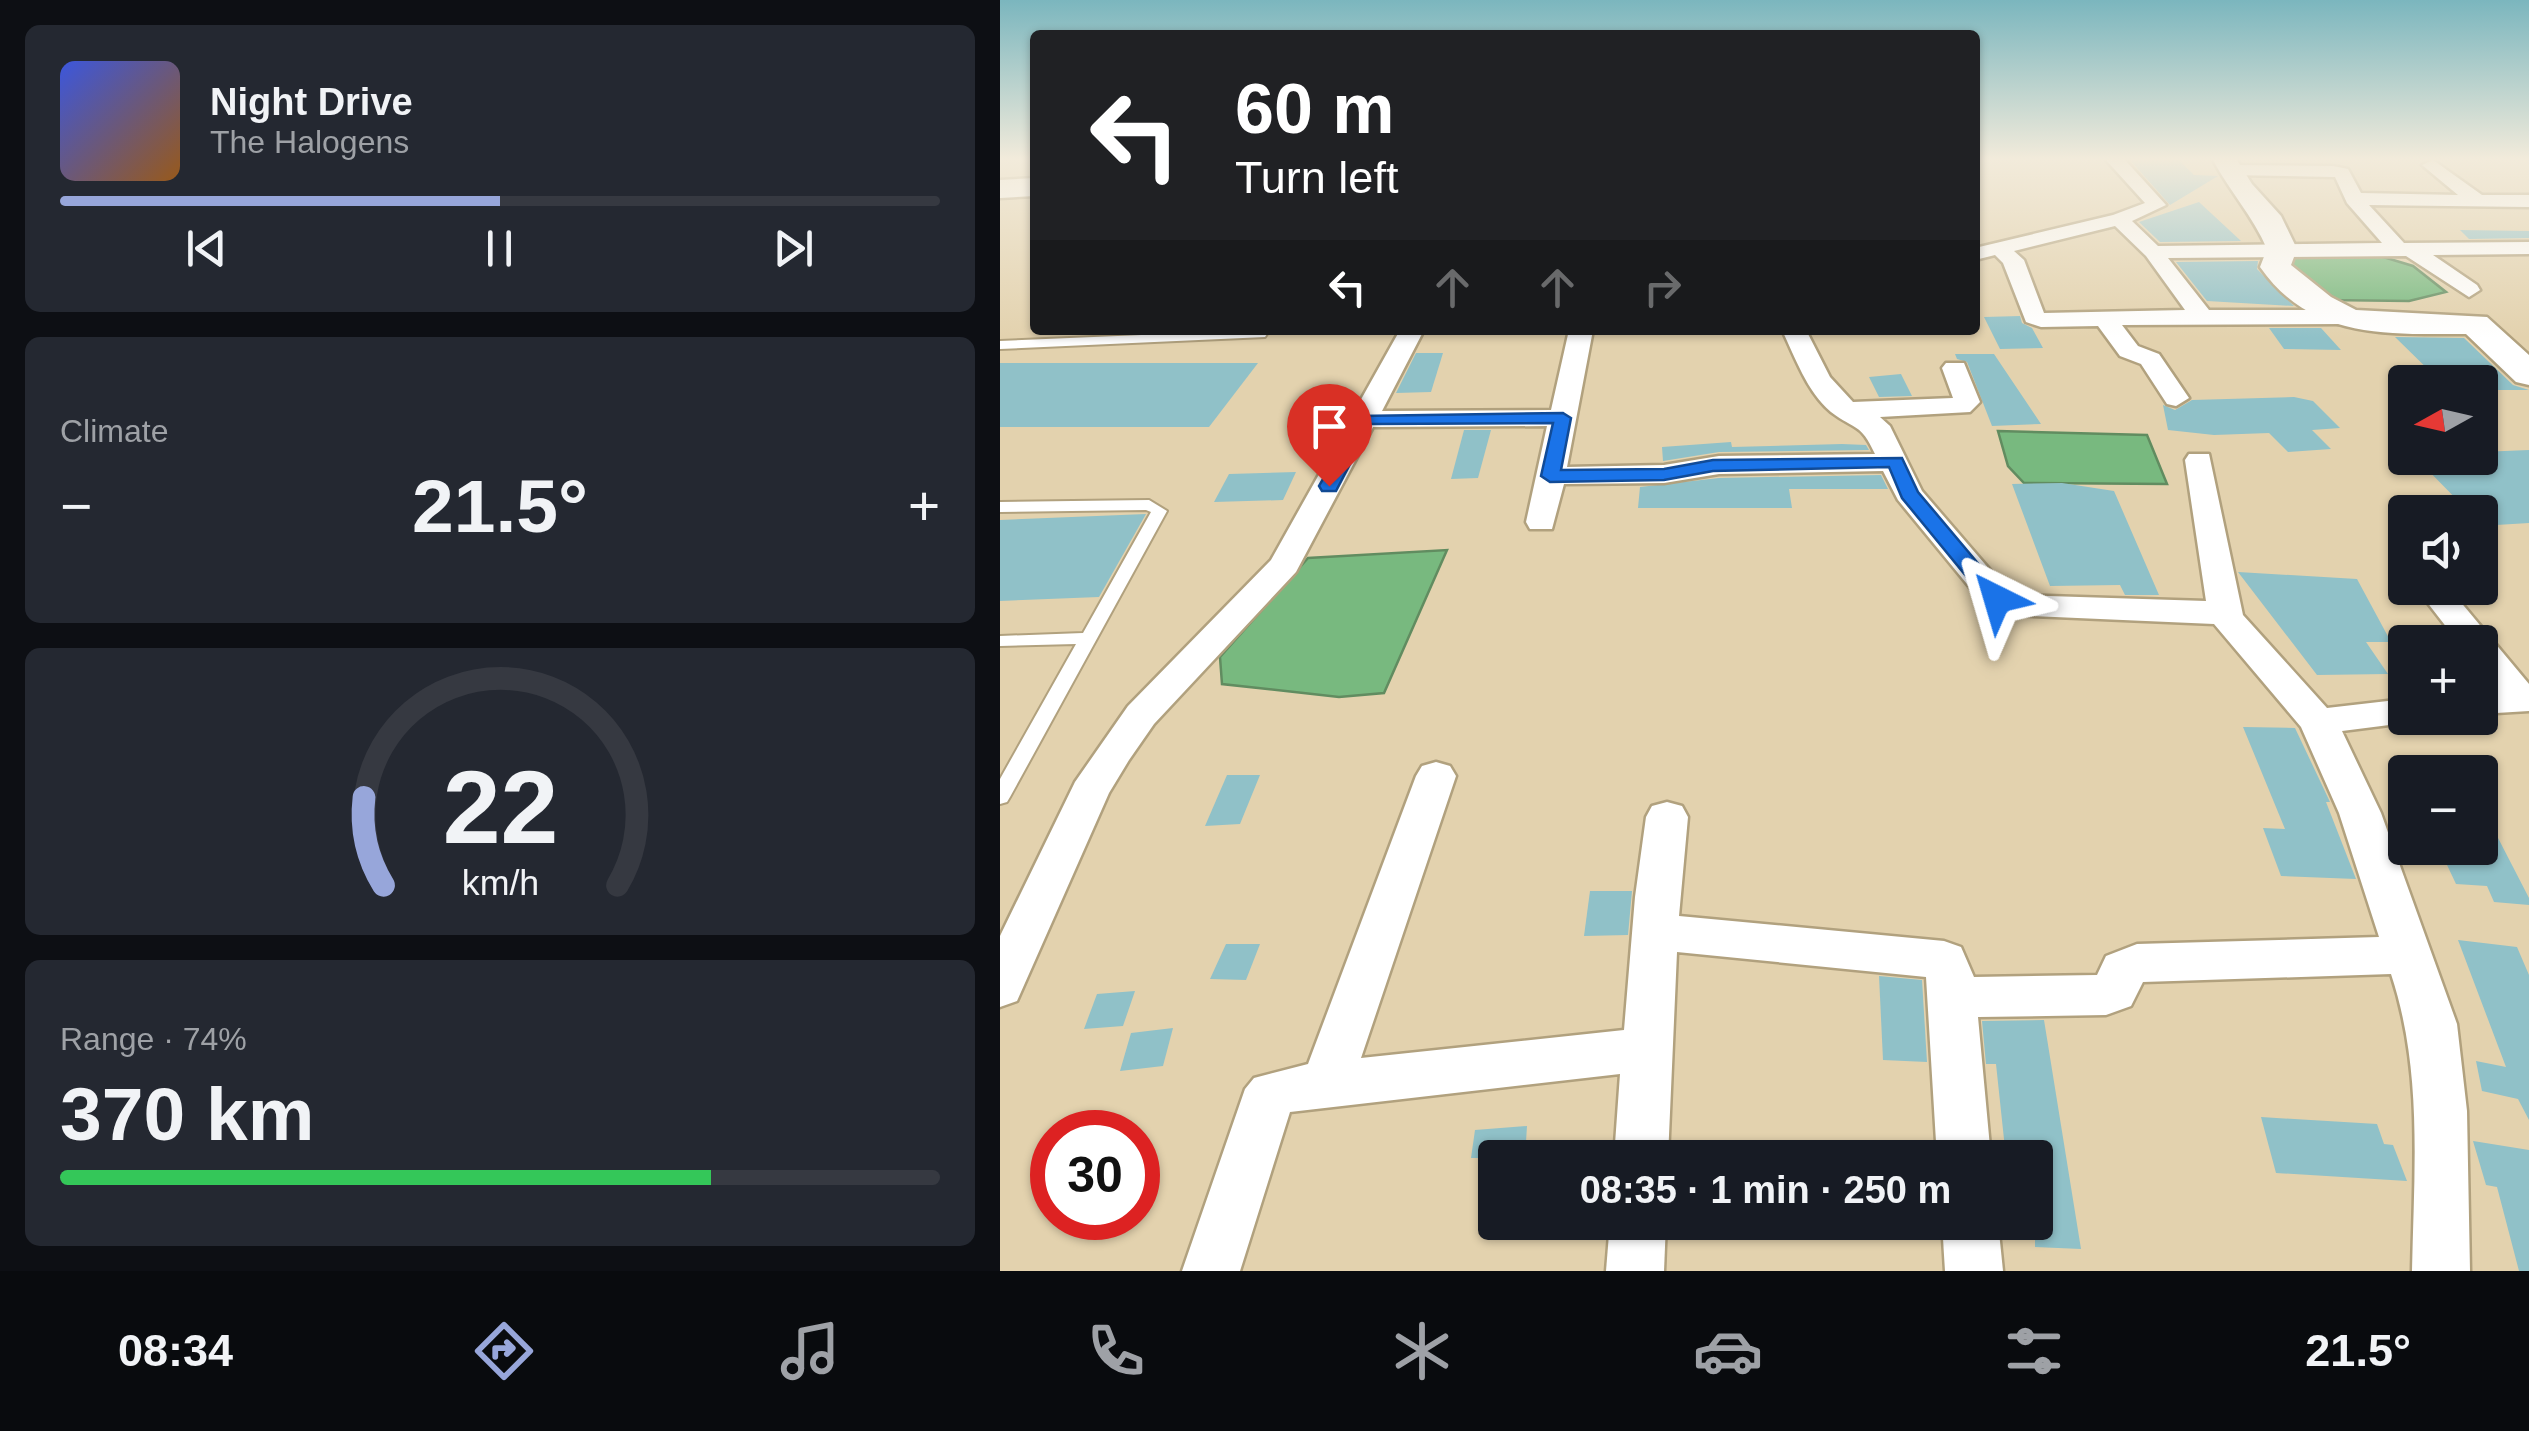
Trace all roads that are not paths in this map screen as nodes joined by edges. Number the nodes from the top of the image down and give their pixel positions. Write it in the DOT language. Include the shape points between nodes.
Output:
graph roads {
  1 [pos="2269,219"];
  2 [pos="2374,219"];
  3 [pos="2438,219"];
  4 [pos="2499,219"];
  5 [pos="2119,220"];
  6 [pos="2529,248"];
  7 [pos="2000,249"];
  8 [pos="2282,249"];
  9 [pos="2498,249"];
  10 [pos="2473,250"];
  11 [pos="2406,251"];
  12 [pos="2153,252"];
  13 [pos="1980,253"];
  14 [pos="2529,272"];
  15 [pos="2469,290"];
  16 [pos="2202,317"];
  17 [pos="2340,317"];
  18 [pos="2106,321"];
  19 [pos="1237,335"];
  20 [pos="1409,335"];
  21 [pos="1579,335"];
  22 [pos="1796,335"];
  23 [pos="1000,345"];
  24 [pos="1955,368"];
  25 [pos="2529,374"];
  26 [pos="2176,398"];
  27 [pos="1852,410"];
  28 [pos="1563,418"];
  29 [pos="1365,419"];
  30 [pos="2199,460"];
  31 [pos="1896,462"];
  32 [pos="1550,476"];
  33 [pos="1000,507"];
  34 [pos="1541,522"];
  35 [pos="2446,605"];
  36 [pos="2226,617"];
  37 [pos="2462,625"];
  38 [pos="1088,638"];
  39 [pos="1000,641"];
  40 [pos="2498,668"];
  41 [pos="2526,700"];
  42 [pos="2498,701"];
  43 [pos="2388,713"];
  44 [pos="2318,722"];
  45 [pos="1436,776"];
  46 [pos="1000,797"];
  47 [pos="1667,817"];
  48 [pos="1655,932"];
  49 [pos="2408,955"];
  50 [pos="1000,987"];
  51 [pos="1949,997"];
  52 [pos="1647,1049"];
  53 [pos="1326,1085"];
  54 [pos="1642,1140"];
  55 [pos="1962,1140"];
  56 [pos="1637,1240"];
  57 [pos="1971,1240"];
  58 [pos="1211,1271"];
  59 [pos="1635,1271"];
  60 [pos="1974,1271"];
  61 [pos="2441,1271"];
  1 -- 8 [label="street"];
  2 -- 11 [label="street"];
  3 -- 10 [label="street"];
  4 -- 6 [label="street"];
  5 -- 7 [label="street"];
  5 -- 12 [label="street"];
  6 -- 9 [label="street"];
  7 -- 13 [label="street"];
  7 -- 18 [label="street" via="2013,260 2034,318"];
  8 -- 11 [label="street"];
  8 -- 12 [label="street"];
  8 -- 17 [label="street" via="2275,266"];
  9 -- 10 [label="street"];
  9 -- 14 [label="street"];
  10 -- 11 [label="street"];
  11 -- 15 [label="street"];
  12 -- 16 [label="street"];
  16 -- 17 [label="street"];
  16 -- 18 [label="street"];
  17 -- 25 [label="street" via="2476,324"];
  18 -- 26 [label="street" via="2129,350 2150,359"];
  19 -- 23 [label="lane"];
  20 -- 29 [label="street"];
  21 -- 28 [label="street"];
  22 -- 27 [label="street" via="1818,378 1839,405"];
  24 -- 27 [label="street" via="1967,402 1960,406"];
  27 -- 31 [label="street" via="1876,426"];
  28 -- 29 [label="street"];
  28 -- 32 [label="street"];
  29 -- 50 [label="street" via="1276,578 1114,751"];
  30 -- 36 [label="street"];
  31 -- 32 [label="street"];
  31 -- 36 [label="street" via="1909,494 2005,603 2199,609"];
  32 -- 34 [label="street"];
  33 -- 38 [label="lane" via="1157,508"];
  35 -- 37 [label="street"];
  36 -- 44 [label="street"];
  38 -- 39 [label="lane"];
  38 -- 46 [label="lane"];
  40 -- 41 [label="street"];
  41 -- 42 [label="street"];
  43 -- 44 [label="street"];
  44 -- 49 [label="street" via="2360,814"];
  45 -- 53 [label="street"];
  47 -- 48 [label="street"];
  48 -- 51 [label="street" via="1944,960 1950,967"];
  48 -- 52 [label="street"];
  49 -- 51 [label="street" via="2137,963 2126,967 2106,995"];
  49 -- 61 [label="street" via="2432,1024 2438,1066"];
  51 -- 55 [label="street"];
  52 -- 53 [label="street"];
  52 -- 54 [label="street"];
  53 -- 58 [label="street" via="1281,1091 1268,1100"];
  56 -- 59 [label="street"];
  57 -- 60 [label="street"];
}
